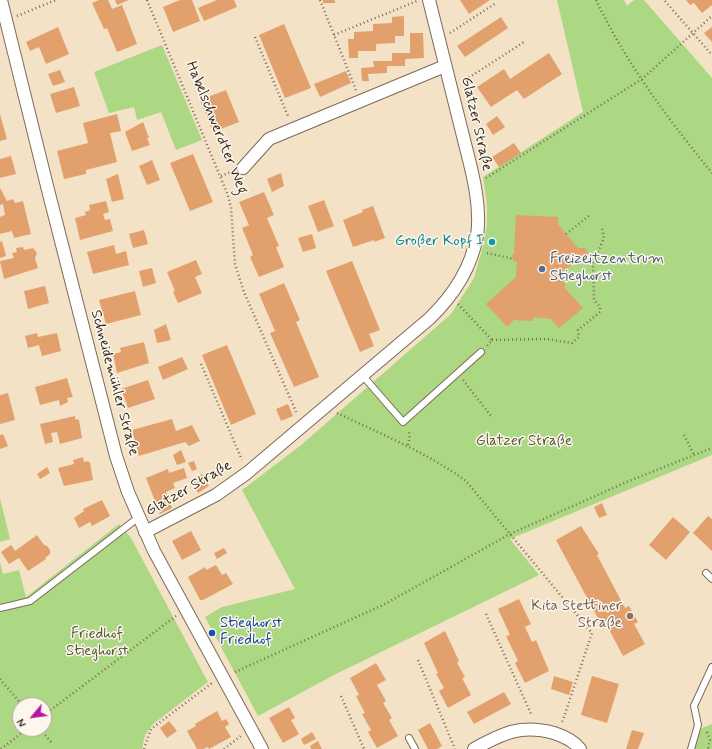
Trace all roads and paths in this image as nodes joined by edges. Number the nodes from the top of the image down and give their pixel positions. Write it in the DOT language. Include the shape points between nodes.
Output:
graph roads {
  1 [pos="2,0"];
  2 [pos="56,0"];
  3 [pos="148,0"];
  4 [pos="320,0"];
  5 [pos="420,0"];
  6 [pos="429,0"];
  7 [pos="596,0"];
  8 [pos="665,1"];
  9 [pos="496,2"];
  10 [pos="712,16"];
  11 [pos="5,21"];
  12 [pos="694,34"];
  13 [pos="334,35"];
  14 [pos="255,38"];
  15 [pos="439,40"];
  16 [pos="524,42"];
  17 [pos="712,55"];
  18 [pos="445,66"];
  19 [pos="642,79"];
  20 [pos="451,89"];
  21 [pos="360,101"];
  22 [pos="293,129"];
  23 [pos="243,168"];
  24 [pos="712,173"];
  25 [pos="474,186"];
  26 [pos="590,215"];
  27 [pos="602,228"];
  28 [pos="566,234"];
  29 [pos="473,250"];
  30 [pos="514,259"];
  31 [pos="450,296"];
  32 [pos="492,340"];
  33 [pos="481,352"];
  34 [pos="201,364"];
  35 [pos="457,374"];
  36 [pos="363,376"];
  37 [pos="325,408"];
  38 [pos="491,416"];
  39 [pos="303,427"];
  40 [pos="684,435"];
  41 [pos="712,448"];
  42 [pos="694,455"];
  43 [pos="247,473"];
  44 [pos="139,518"];
  45 [pos="145,532"];
  46 [pos="510,534"];
  47 [pos="706,573"];
  48 [pos="712,579"];
  49 [pos="0,608"];
  50 [pos="186,610"];
  51 [pos="486,614"];
  52 [pos="418,660"];
  53 [pos="712,667"];
  54 [pos="222,678"];
  55 [pos="0,679"];
  56 [pos="341,696"];
  57 [pos="15,697"];
  58 [pos="52,710"];
  59 [pos="705,727"];
  60 [pos="532,729"];
  61 [pos="251,731"];
  62 [pos="559,735"];
  63 [pos="17,737"];
  64 [pos="47,737"];
  65 [pos="409,738"];
  66 [pos="53,744"];
  67 [pos="1,749"];
  68 [pos="144,749"];
  69 [pos="224,749"];
  70 [pos="262,749"];
  71 [pos="364,749"];
  72 [pos="415,749"];
  73 [pos="455,749"];
  74 [pos="474,749"];
  75 [pos="580,749"];
  76 [pos="691,749"];
  77 [pos="708,749"];
  1 -- 11 [label="street, Schneidemühler Straße"];
  2 -- 11 [label="path"];
  3 -- 39 [label="path, Habelschwerdter Weg" via="227,193 235,264 244,292"];
  4 -- 13 [label="path"];
  5 -- 13 [label="path"];
  6 -- 15 [label="street, Glatzer Straße"];
  7 -- 19 [label="path"];
  8 -- 12 [label="path"];
  9 -- 15 [label="path"];
  10 -- 12 [label="path"];
  11 -- 44 [label="street, Schneidemühler Straße" via="116,456"];
  12 -- 17 [label="path"];
  12 -- 19 [label="path"];
  13 -- 21 [label="path"];
  14 -- 22 [label="path"];
  15 -- 18 [label="street, Glatzer Straße"];
  16 -- 20 [label="path"];
  18 -- 20 [label="street, Glatzer Straße"];
  18 -- 21 [label="street, Habelschwerdter Weg"];
  19 -- 24 [label="path"];
  19 -- 25 [label="path"];
  20 -- 25 [label="street, Glatzer Straße"];
  21 -- 22 [label="street, Habelschwerdter Weg"];
  22 -- 23 [label="street, Habelschwerdter Weg" via="269,139"];
  25 -- 29 [label="street, Glatzer Straße" via="478,222"];
  26 -- 28 [label="path"];
  27 -- 32 [label="path" via="604,238 594,263 594,300 600,307 600,312 578,330 579,337 572,343 546,339"];
  29 -- 30 [label="path"];
  29 -- 31 [label="street, Glatzer Straße" via="462,279"];
  31 -- 32 [label="path"];
  31 -- 36 [label="street, Glatzer Straße" via="429,319"];
  32 -- 33 [label="path"];
  33 -- 35 [label="lane"];
  34 -- 43 [label="path"];
  35 -- 36 [label="lane" via="403,422"];
  35 -- 38 [label="path"];
  36 -- 37 [label="street, Glatzer Straße"];
  37 -- 39 [label="street, Glatzer Straße"];
  37 -- 46 [label="path" via="408,445 446,466 466,481"];
  39 -- 43 [label="street, Glatzer Straße"];
  40 -- 42 [label="path"];
  41 -- 42 [label="path"];
  42 -- 46 [label="path"];
  43 -- 45 [label="street, Glatzer Straße" via="216,495"];
  44 -- 45 [label="street, Schneidemühler Straße"];
  44 -- 49 [label="lane" via="30,601"];
  45 -- 50 [label="street, Schneidemühler Straße"];
  46 -- 54 [label="path" via="383,605"];
  46 -- 62 [label="path" via="592,633"];
  47 -- 48 [label="lane"];
  50 -- 54 [label="street, Schneidemühler Straße"];
  50 -- 58 [label="path" via="166,622"];
  51 -- 60 [label="path" via="532,715"];
  52 -- 73 [label="path"];
  53 -- 76 [label="lane" via="694,706 698,725"];
  54 -- 61 [label="street, Schneidemühler Straße"];
  54 -- 68 [label="path" via="207,686 152,730"];
  55 -- 57 [label="path"];
  56 -- 71 [label="path"];
  59 -- 77 [label="path" via="710,740"];
  60 -- 62 [label="street"];
  60 -- 74 [label="street" via="514,730"];
  61 -- 69 [label="path"];
  61 -- 70 [label="street, Schneidemühler Straße"];
  62 -- 75 [label="street"];
  63 -- 67 [label="path"];
  64 -- 66 [label="path"];
  65 -- 72 [label="lane"];
}
